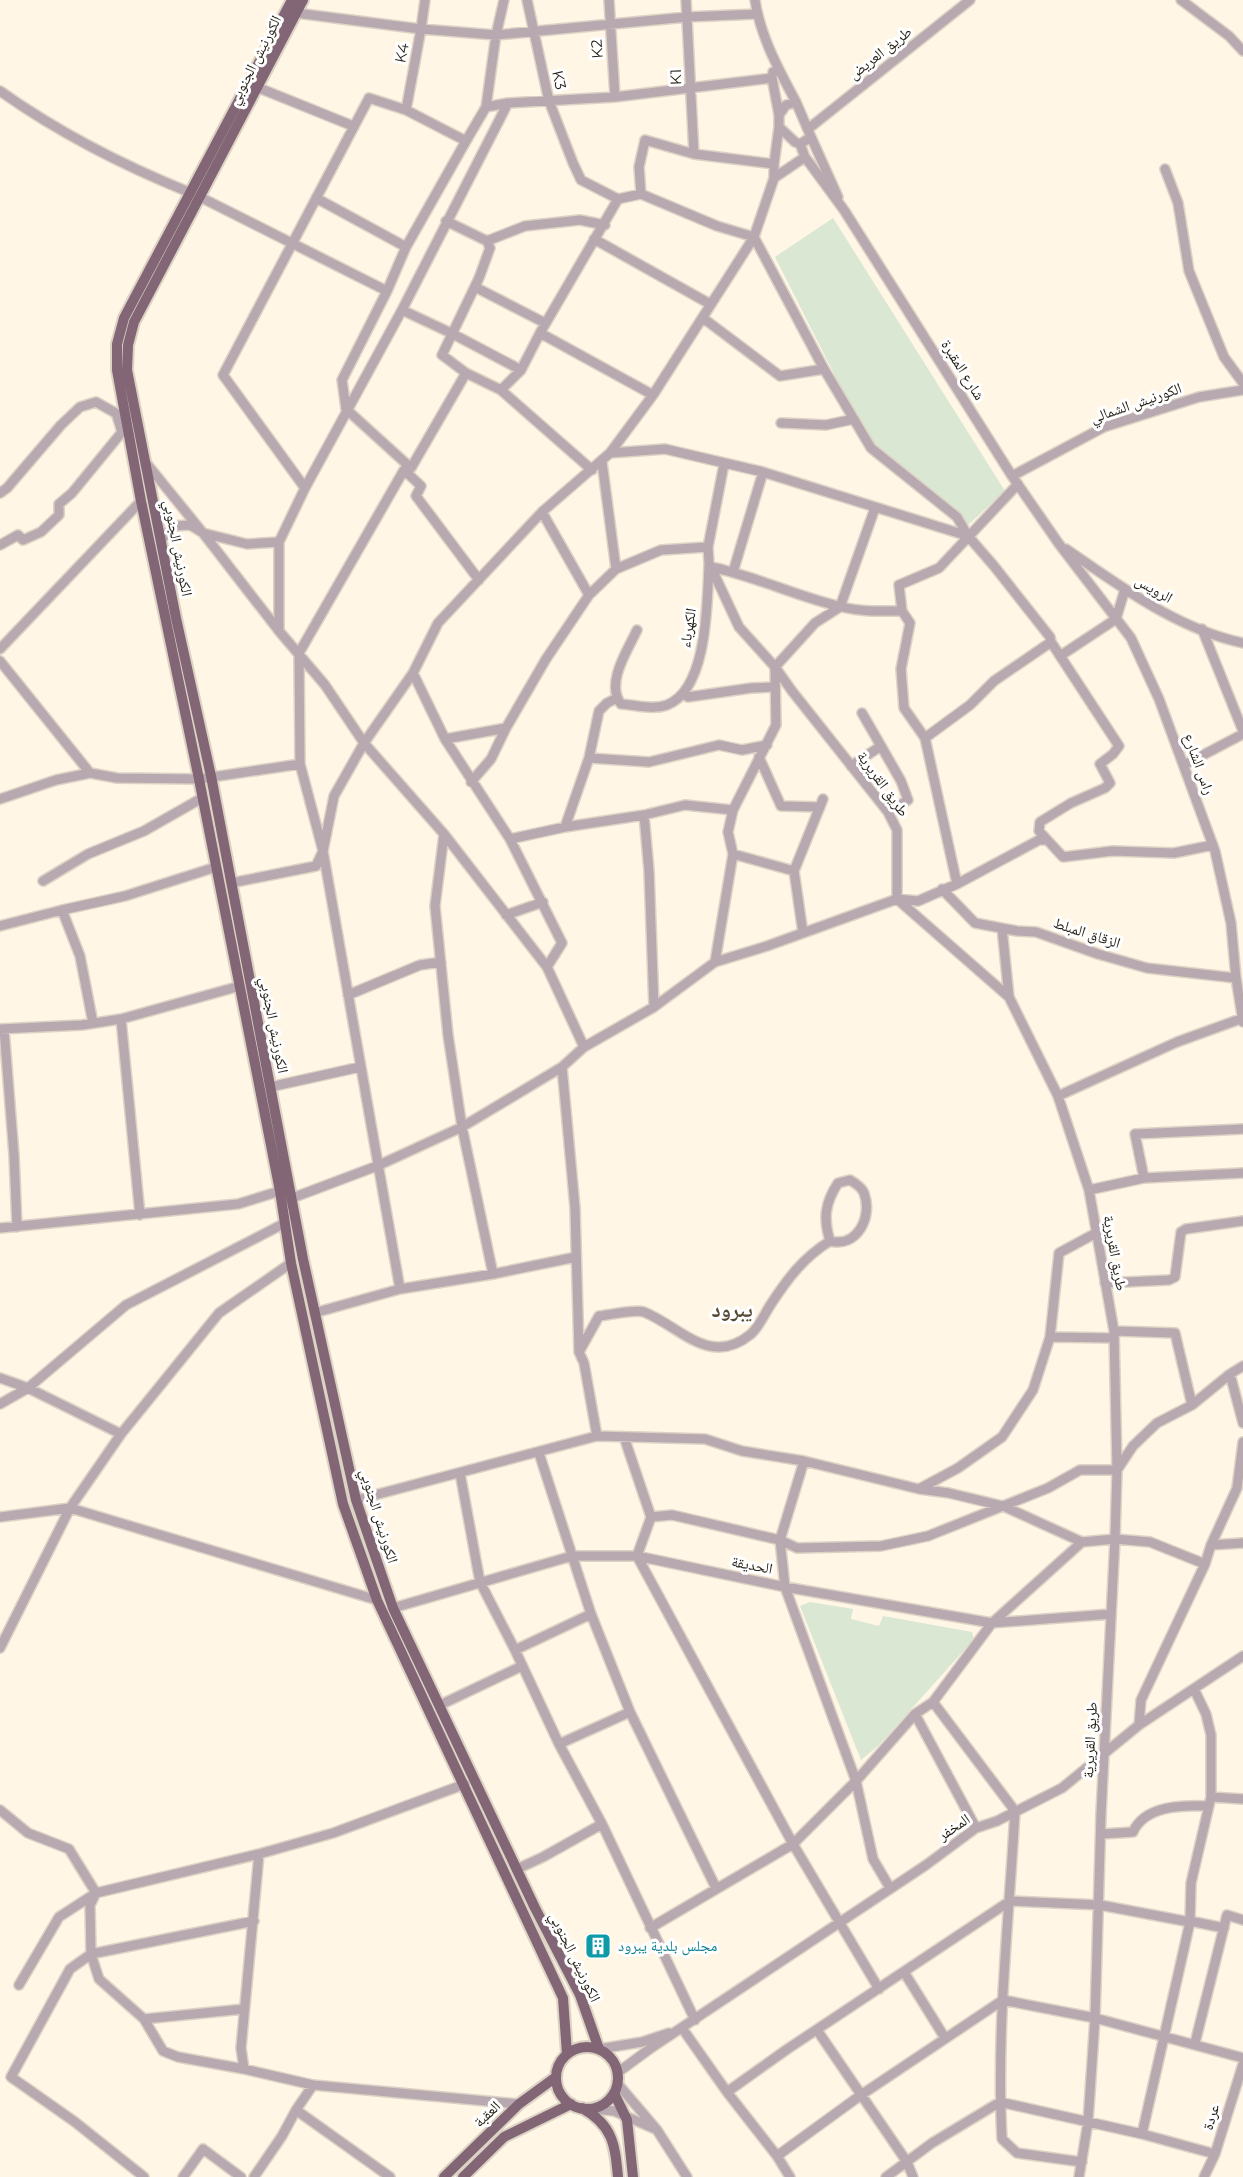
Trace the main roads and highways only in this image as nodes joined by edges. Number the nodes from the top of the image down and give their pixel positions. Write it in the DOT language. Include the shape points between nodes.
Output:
graph roads {
  1 [pos="292,0"];
  2 [pos="303,0"];
  3 [pos="195,195"];
  4 [pos="287,1200"];
  5 [pos="599,2049"];
  6 [pos="567,2054"];
  7 [pos="556,2077"];
  8 [pos="616,2083"];
  9 [pos="576,2106"];
  10 [pos="444,2177"];
  11 [pos="463,2177"];
  12 [pos="618,2177"];
  13 [pos="633,2177"];
  1 -- 3 [label="main road, الكورنيش الجنوبي"];
  2 -- 3 [label="main road, الكورنيش الجنوبي" via="259,88"];
  3 -- 4 [label="main road, الكورنيش الجنوبي" via="134,322 127,369 211,776 270,1087"];
  3 -- 4 [label="main road, الكورنيش الجنوبي" via="124,318 117,345 121,416 199,779 280,1191"];
  4 -- 5 [label="main road, الكورنيش الجنوبي" via="356,1500 393,1608 580,1995"];
  4 -- 6 [label="main road, الكورنيش الجنوبي" via="285,1223 291,1263 343,1503 377,1600 563,1998"];
  5 -- 6 [label="main road" via="588,2046"];
  5 -- 8 [label="main road" via="609,2056"];
  6 -- 7 [label="main road"];
  7 -- 9 [label="main road" via="561,2095"];
  7 -- 10 [label="main road, العقبة" via="519,2104"];
  8 -- 9 [label="main road" via="607,2101 597,2107"];
  8 -- 13 [label="main road" via="627,2117"];
  9 -- 11 [label="main road, العقبة" via="504,2137"];
  9 -- 12 [label="main road" via="596,2117 612,2138"];
}
